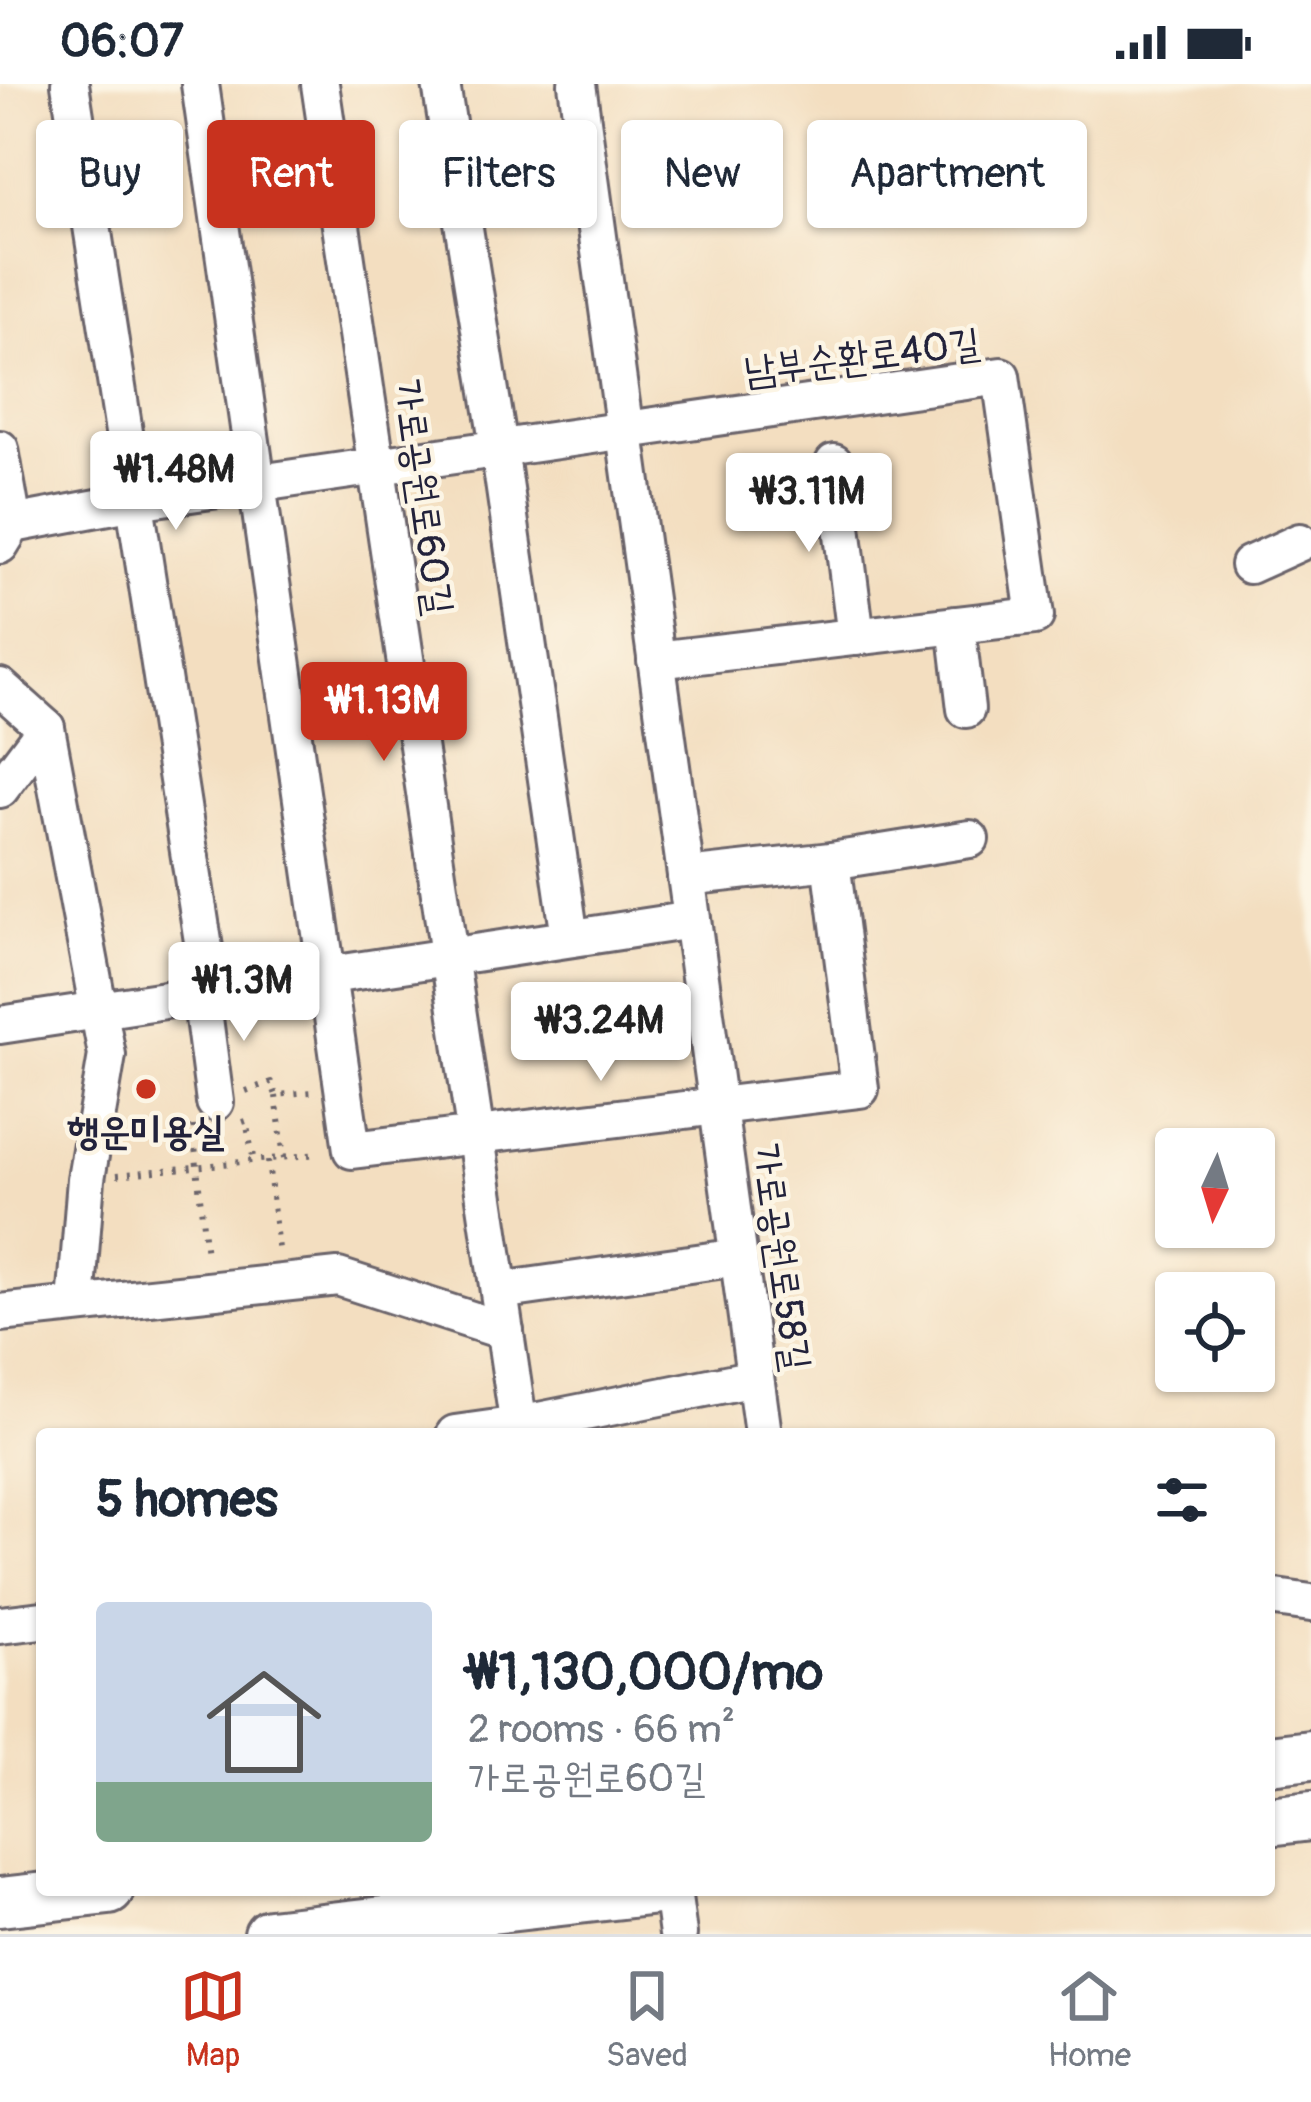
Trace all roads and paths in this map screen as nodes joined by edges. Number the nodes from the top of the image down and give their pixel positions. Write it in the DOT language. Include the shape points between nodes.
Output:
graph roads {
  1 [pos="70,84"];
  2 [pos="200,84"];
  3 [pos="320,84"];
  4 [pos="441,84"];
  5 [pos="577,84"];
  6 [pos="624,430"];
  7 [pos="499,448"];
  8 [pos="0,449"];
  9 [pos="834,464"];
  10 [pos="376,466"];
  11 [pos="257,483"];
  12 [pos="135,501"];
  13 [pos="6,534"];
  14 [pos="1300,542"];
  15 [pos="1249,565"];
  16 [pos="956,625"];
  17 [pos="856,637"];
  18 [pos="656,660"];
  19 [pos="0,687"];
  20 [pos="966,709"];
  21 [pos="46,728"];
  22 [pos="0,789"];
  23 [pos="970,838"];
  24 [pos="831,862"];
  25 [pos="686,877"];
  26 [pos="692,920"];
  27 [pos="570,938"];
  28 [pos="449,956"];
  29 [pos="327,975"];
  30 [pos="206,994"];
  31 [pos="99,1010"];
  32 [pos="0,1024"];
  33 [pos="344,1090"];
  34 [pos="276,1096"];
  35 [pos="223,1099"];
  36 [pos="718,1107"];
  37 [pos="476,1135"];
  38 [pos="352,1150"];
  39 [pos="284,1158"];
  40 [pos="268,1160"];
  41 [pos="254,1162"];
  42 [pos="197,1165"];
  43 [pos="86,1179"];
  44 [pos="739,1257"];
  45 [pos="283,1282"];
  46 [pos="209,1290"];
  47 [pos="499,1291"];
  48 [pos="76,1304"];
  49 [pos="0,1313"];
  50 [pos="505,1331"];
  51 [pos="755,1378"];
  52 [pos="519,1428"];
  53 [pos="524,1428"];
  54 [pos="762,1428"];
  55 [pos="1275,1598"];
  56 [pos="1311,1603"];
  57 [pos="36,1620"];
  58 [pos="0,1624"];
  59 [pos="1311,1755"];
  60 [pos="1275,1759"];
  61 [pos="1311,1816"];
  62 [pos="1275,1820"];
  63 [pos="54,1896"];
  64 [pos="605,1896"];
  65 [pos="673,1896"];
  66 [pos="0,1902"];
  67 [pos="268,1934"];
  68 [pos="678,1934"];
  1 -- 12 [label="street"];
  2 -- 11 [label="street"];
  3 -- 10 [label="street, 가로공원로60길"];
  4 -- 7 [label="street"];
  5 -- 6 [label="street, 가로공원로58길"];
  6 -- 7 [label="street, 남부순환로40길"];
  6 -- 16 [label="street, 남부순환로40길" via="1001,376 1035,616"];
  6 -- 18 [label="street, 가로공원로58길"];
  7 -- 10 [label="street, 남부순환로40길"];
  7 -- 27 [label="street"];
  8 -- 13 [label="street, 남부순환로40길"];
  9 -- 17 [label="street"];
  10 -- 11 [label="street, 남부순환로40길"];
  10 -- 28 [label="street, 가로공원로60길"];
  11 -- 12 [label="street, 남부순환로40길"];
  11 -- 29 [label="street"];
  12 -- 13 [label="street, 남부순환로40길"];
  12 -- 30 [label="street"];
  14 -- 15 [label="street"];
  16 -- 17 [label="street"];
  16 -- 20 [label="street"];
  17 -- 18 [label="street"];
  18 -- 25 [label="street, 가로공원로58길"];
  19 -- 21 [label="street"];
  21 -- 22 [label="street"];
  21 -- 31 [label="street"];
  23 -- 24 [label="street"];
  24 -- 25 [label="street"];
  24 -- 36 [label="street" via="860,1089"];
  25 -- 26 [label="street, 가로공원로58길"];
  26 -- 27 [label="street"];
  26 -- 36 [label="street, 가로공원로58길"];
  27 -- 28 [label="street"];
  28 -- 29 [label="street"];
  28 -- 37 [label="street, 가로공원로60길"];
  29 -- 30 [label="street"];
  29 -- 33 [label="street"];
  30 -- 31 [label="street"];
  30 -- 35 [label="street"];
  31 -- 32 [label="street"];
  31 -- 43 [label="street" via="107,1055"];
  33 -- 34 [label="path"];
  33 -- 38 [label="street"];
  34 -- 35 [label="path" via="271,1082"];
  34 -- 39 [label="path"];
  35 -- 41 [label="path" via="238,1123 246,1121"];
  35 -- 42 [label="path" via="192,1110"];
  36 -- 37 [label="street"];
  36 -- 44 [label="street, 가로공원로58길"];
  37 -- 38 [label="street"];
  37 -- 47 [label="street, 가로공원로60길"];
  38 -- 39 [label="path"];
  39 -- 40 [label="path"];
  40 -- 41 [label="path"];
  40 -- 45 [label="path"];
  41 -- 42 [label="path"];
  42 -- 43 [label="path"];
  42 -- 46 [label="path"];
  43 -- 48 [label="street"];
  44 -- 47 [label="street"];
  44 -- 51 [label="street, 가로공원로58길"];
  45 -- 46 [label="street"];
  45 -- 50 [label="street" via="338,1277"];
  46 -- 48 [label="street"];
  47 -- 50 [label="street, 가로공원로60길"];
  48 -- 49 [label="street"];
  50 -- 52 [label="street, 가로공원로60길"];
  51 -- 53 [label="street"];
  51 -- 54 [label="street, 가로공원로58길"];
  55 -- 56 [label="street"];
  57 -- 58 [label="street"];
  59 -- 60 [label="main road"];
  61 -- 62 [label="main road"];
  63 -- 66 [label="main road"];
  64 -- 67 [label="main road"];
  65 -- 68 [label="street"];
}
